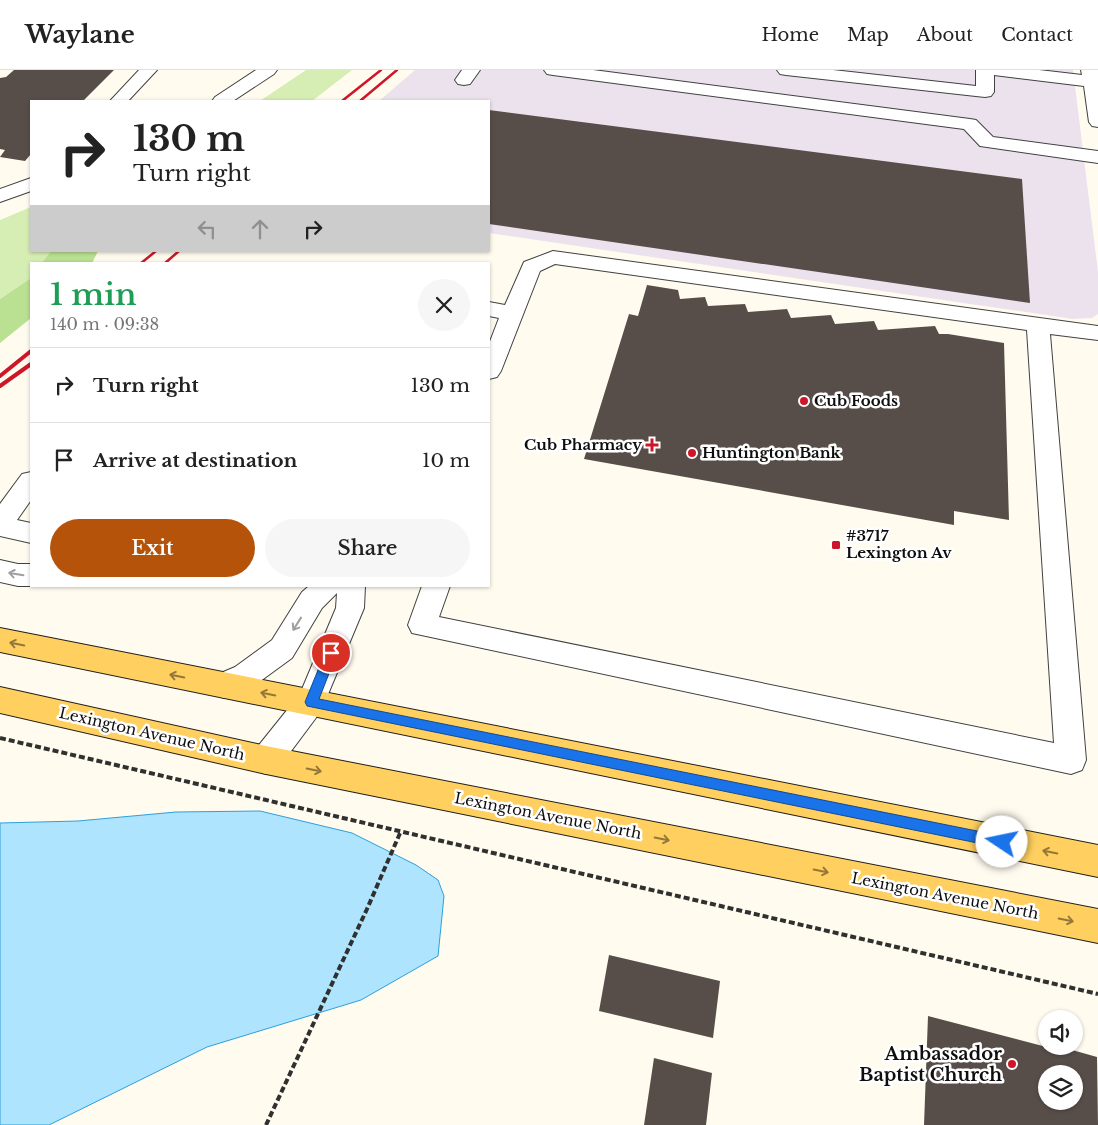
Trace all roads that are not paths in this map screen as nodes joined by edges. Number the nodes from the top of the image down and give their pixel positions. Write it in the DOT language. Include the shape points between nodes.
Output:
graph roads {
  1 [pos="148,70"];
  2 [pos="268,70"];
  3 [pos="553,70"];
  4 [pos="786,70"];
  5 [pos="986,70"];
  6 [pos="994,70"];
  7 [pos="588,72"];
  8 [pos="1093,78"];
  9 [pos="121,100"];
  10 [pos="223,100"];
  11 [pos="1098,122"];
  12 [pos="1098,157"];
  13 [pos="30,184"];
  14 [pos="0,196"];
  15 [pos="490,309"];
  16 [pos="512,313"];
  17 [pos="1038,325"];
  18 [pos="1098,332"];
  19 [pos="490,368"];
  20 [pos="30,483"];
  21 [pos="0,525"];
  22 [pos="30,533"];
  23 [pos="0,571"];
  24 [pos="30,575"];
  25 [pos="326,587"];
  26 [pos="351,587"];
  27 [pos="436,587"];
  28 [pos="0,640"];
  29 [pos="224,685"];
  30 [pos="0,700"];
  31 [pos="311,702"];
  32 [pos="266,760"];
  33 [pos="1098,861"];
  34 [pos="1098,926"];
  1 -- 9 [label="street"];
  2 -- 10 [label="street"];
  3 -- 7 [label="street"];
  4 -- 5 [label="street" via="984,92"];
  6 -- 8 [label="street"];
  7 -- 12 [label="street" via="970,124 987,142"];
  8 -- 11 [label="street"];
  13 -- 14 [label="street"];
  15 -- 16 [label="street"];
  16 -- 17 [label="street" via="531,267 553,257"];
  16 -- 19 [label="street"];
  17 -- 18 [label="street"];
  17 -- 27 [label="street" via="1071,760 422,625"];
  20 -- 21 [label="street"];
  21 -- 22 [label="street"];
  24 -- 23 [label="street, one-way"];
  25 -- 29 [label="street, one-way" via="312,600 282,649 245,676"];
  26 -- 31 [label="street" via="350,608"];
  29 -- 28 [label="main road, one-way"];
  31 -- 29 [label="main road, one-way"];
  30 -- 32 [label="main road, Lexington Avenue North"];
  31 -- 32 [label="street"];
  33 -- 31 [label="main road, one-way"];
  32 -- 34 [label="main road, Lexington Avenue North, one-way"];
}
